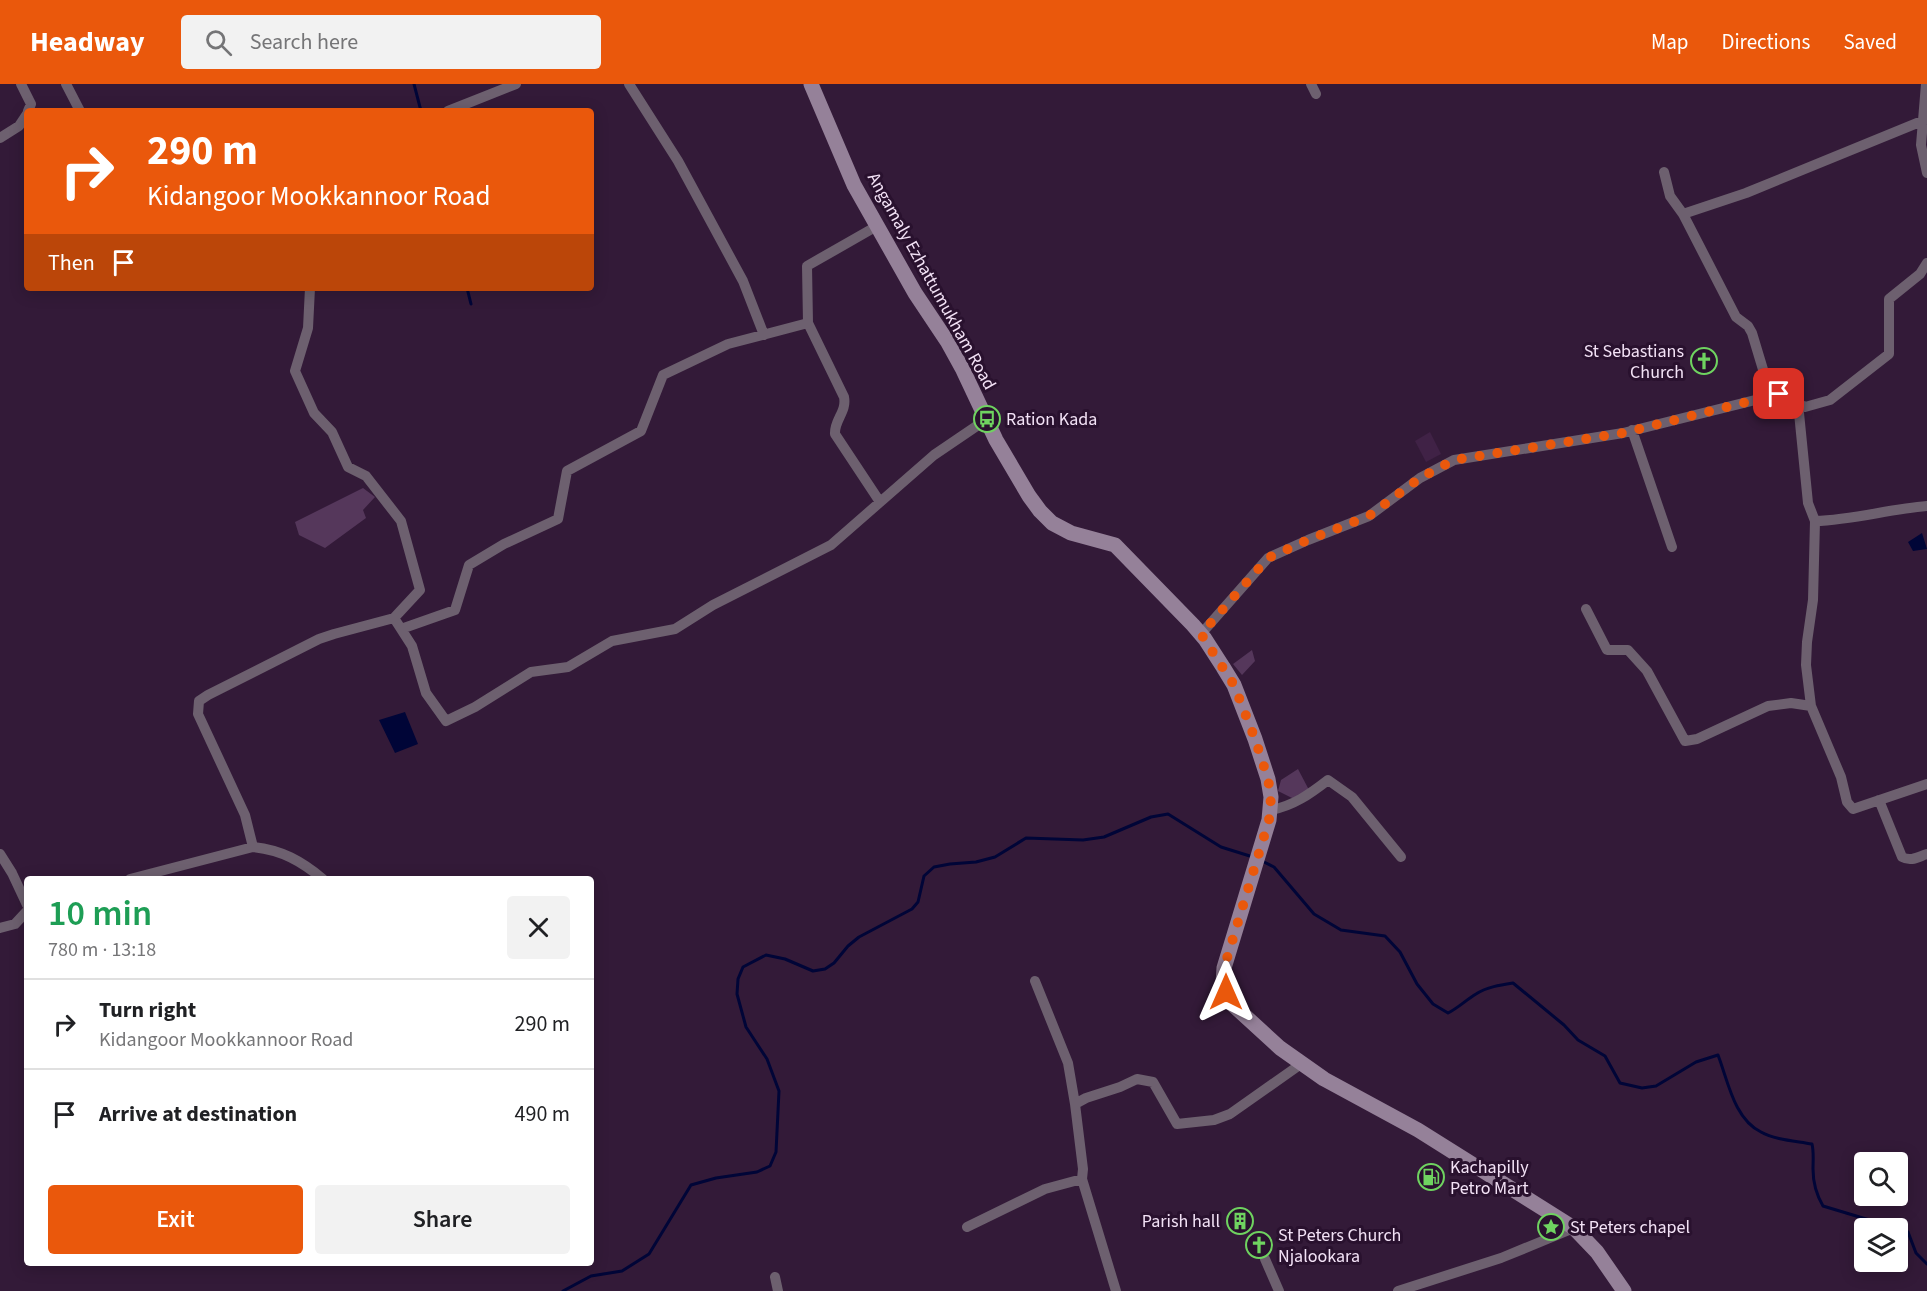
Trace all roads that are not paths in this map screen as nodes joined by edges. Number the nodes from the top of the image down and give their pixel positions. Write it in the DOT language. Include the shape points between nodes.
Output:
graph roads {
  1 [pos="21,84"];
  2 [pos="66,84"];
  3 [pos="516,84"];
  4 [pos="629,84"];
  5 [pos="811,84"];
  6 [pos="1926,84"];
  7 [pos="30,108"];
  8 [pos="78,108"];
  9 [pos="456,108"];
  10 [pos="24,118"];
  11 [pos="1924,120"];
  12 [pos="0,138"];
  13 [pos="1664,172"];
  14 [pos="1927,173"];
  15 [pos="1683,214"];
  16 [pos="877,226"];
  17 [pos="1927,262"];
  18 [pos="310,291"];
  19 [pos="808,323"];
  20 [pos="764,335"];
  21 [pos="1771,396"];
  22 [pos="1798,403"];
  23 [pos="987,419"];
  24 [pos="1632,430"];
  25 [pos="880,502"];
  26 [pos="1927,506"];
  27 [pos="1815,521"];
  28 [pos="1672,547"];
  29 [pos="1586,609"];
  30 [pos="394,618"];
  31 [pos="401,629"];
  32 [pos="1201,634"];
  33 [pos="1811,706"];
  34 [pos="1927,784"];
  35 [pos="1879,800"];
  36 [pos="1270,810"];
  37 [pos="253,847"];
  38 [pos="0,854"];
  39 [pos="1927,854"];
  40 [pos="1401,857"];
  41 [pos="142,876"];
  42 [pos="319,876"];
  43 [pos="24,899"];
  44 [pos="24,914"];
  45 [pos="0,928"];
  46 [pos="1035,981"];
  47 [pos="1301,1064"];
  48 [pos="1076,1104"];
  49 [pos="1082,1179"];
  50 [pos="967,1227"];
  51 [pos="1574,1228"];
  52 [pos="1266,1258"];
  53 [pos="775,1277"];
  54 [pos="778,1291"];
  55 [pos="1116,1291"];
  56 [pos="1279,1291"];
  57 [pos="1398,1291"];
  58 [pos="1624,1291"];
  1 -- 7 [label="street"];
  2 -- 8 [label="street"];
  3 -- 9 [label="street"];
  4 -- 20 [label="street" via="722,241"];
  5 -- 16 [label="street, Angamaly Ezhattumukham Road" via="840,154"];
  6 -- 11 [label="street"];
  10 -- 12 [label="street"];
  11 -- 14 [label="street" via="1921,145"];
  11 -- 15 [label="street" via="1746,193"];
  13 -- 15 [label="street" via="1670,196"];
  15 -- 21 [label="street" via="1736,317 1752,333"];
  16 -- 19 [label="street" via="807,266"];
  16 -- 23 [label="street, Angamaly Ezhattumukham Road" via="947,341"];
  17 -- 22 [label="street" via="1920,274 1889,299 1889,354 1830,400 1805,406"];
  18 -- 30 [label="street" via="308,328 295,371 314,413 332,432 348,467 366,476 401,520 420,590"];
  19 -- 20 [label="street"];
  19 -- 25 [label="street" via="844,397 835,434"];
  20 -- 31 [label="street" via="728,344 663,375 641,431 567,471 558,519 469,565 455,610"];
  21 -- 22 [label="street" via="1779,394"];
  21 -- 24 [label="street"];
  22 -- 27 [label="street" via="1808,503"];
  23 -- 25 [label="street" via="934,455"];
  23 -- 32 [label="street, Angamaly Ezhattumukham Road" via="1040,511 1071,533 1115,545"];
  24 -- 28 [label="street"];
  24 -- 32 [label="street" via="1454,460 1420,478 1369,516 1268,558"];
  25 -- 31 [label="street" via="831,545 713,605 675,629 612,641 567,667 531,672 446,721 426,693 412,646"];
  26 -- 27 [label="street"];
  27 -- 33 [label="street" via="1814,600 1806,665"];
  29 -- 33 [label="street" via="1607,650 1628,650 1647,671 1685,741 1768,706"];
  30 -- 31 [label="street"];
  30 -- 37 [label="street" via="306,645 199,701 198,714 245,815"];
  32 -- 36 [label="street, Angamaly Ezhattumukham Road" via="1234,685 1268,779"];
  33 -- 35 [label="street" via="1841,777 1847,802 1853,809"];
  34 -- 35 [label="street"];
  35 -- 39 [label="street" via="1902,857 1907,860"];
  36 -- 40 [label="street" via="1288,807 1328,780 1352,798"];
  36 -- 47 [label="street, Angamaly Ezhattumukham Road" via="1223,983 1232,1004"];
  37 -- 41 [label="street"];
  37 -- 42 [label="street" via="296,859"];
  38 -- 43 [label="street"];
  44 -- 45 [label="street" via="15,924"];
  46 -- 48 [label="street" via="1068,1063"];
  47 -- 48 [label="street" via="1230,1114 1214,1120 1177,1124 1153,1082 1137,1079"];
  47 -- 51 [label="street, Angamaly Ezhattumukham Road" via="1419,1130"];
  48 -- 49 [label="street"];
  49 -- 50 [label="street" via="1045,1189"];
  49 -- 55 [label="street"];
  51 -- 57 [label="street" via="1501,1258"];
  51 -- 58 [label="street, Angamaly Ezhattumukham Road" via="1597,1252"];
  52 -- 56 [label="street"];
  53 -- 54 [label="street"];
}
